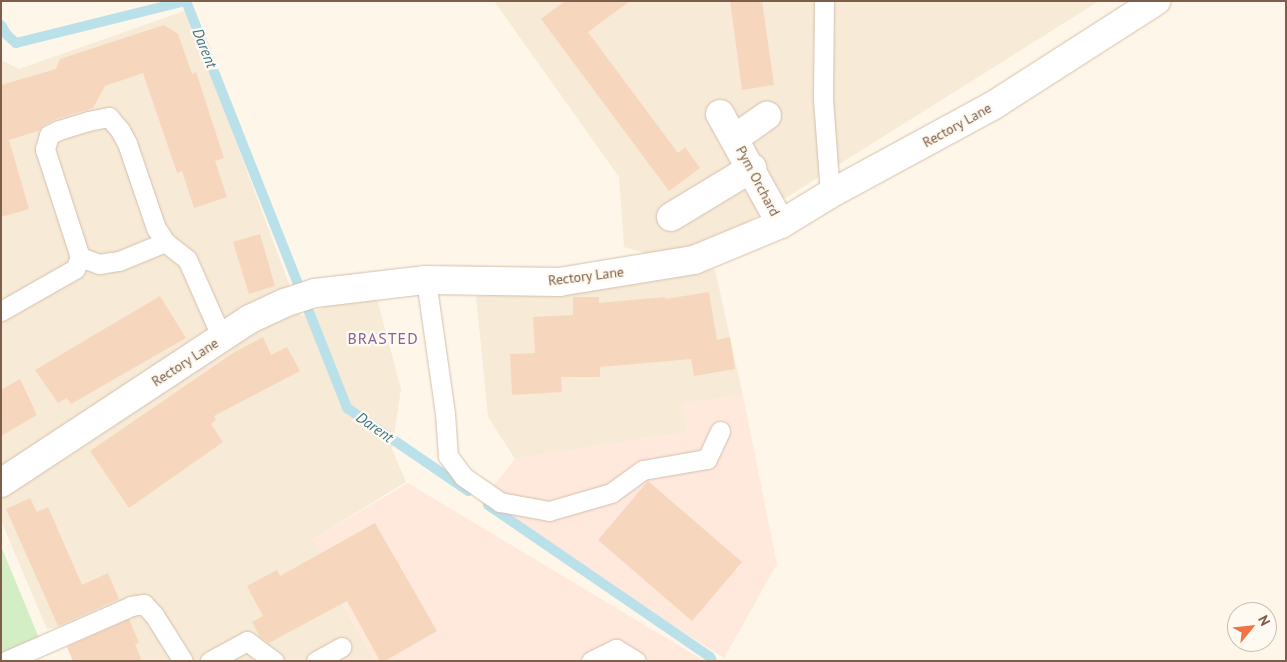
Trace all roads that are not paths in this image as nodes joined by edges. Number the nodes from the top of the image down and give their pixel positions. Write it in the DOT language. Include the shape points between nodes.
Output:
graph roads {
  1 [pos="824,1"];
  2 [pos="1156,1"];
  3 [pos="720,114"];
  4 [pos="767,116"];
  5 [pos="735,138"];
  6 [pos="752,168"];
  7 [pos="830,194"];
  8 [pos="671,217"];
  9 [pos="781,224"];
  10 [pos="165,242"];
  11 [pos="80,257"];
  12 [pos="426,280"];
  13 [pos="1,311"];
  14 [pos="222,338"];
  15 [pos="720,431"];
  16 [pos="1,483"];
  17 [pos="341,647"];
  18 [pos="6,661"];
  19 [pos="183,661"];
  20 [pos="210,661"];
  21 [pos="274,661"];
  22 [pos="316,661"];
  23 [pos="591,661"];
  24 [pos="636,661"];
  1 -- 7 [label="lane" via="823,99"];
  2 -- 7 [label="street, Rectory Lane" via="994,106"];
  3 -- 5 [label="street, Pym Orchard"];
  4 -- 5 [label="street, Pym Orchard"];
  5 -- 6 [label="street, Pym Orchard"];
  6 -- 8 [label="street"];
  6 -- 9 [label="street, Pym Orchard"];
  7 -- 9 [label="street, Rectory Lane"];
  9 -- 12 [label="street, Rectory Lane" via="694,260 567,281"];
  10 -- 11 [label="lane" via="119,261 99,264"];
  10 -- 11 [label="lane" via="156,228 127,144 108,117 50,135 45,149"];
  10 -- 14 [label="lane" via="188,259"];
  11 -- 13 [label="lane" via="76,270"];
  12 -- 14 [label="street, Rectory Lane" via="315,294 284,303 250,319"];
  12 -- 15 [label="lane" via="448,456 464,477 500,502 549,511 611,493 643,470 707,459"];
  14 -- 16 [label="street, Rectory Lane"];
  17 -- 22 [label="lane"];
  18 -- 19 [label="lane" via="132,606 144,604"];
  20 -- 21 [label="lane" via="247,641"];
  23 -- 24 [label="lane" via="616,649"];
}
